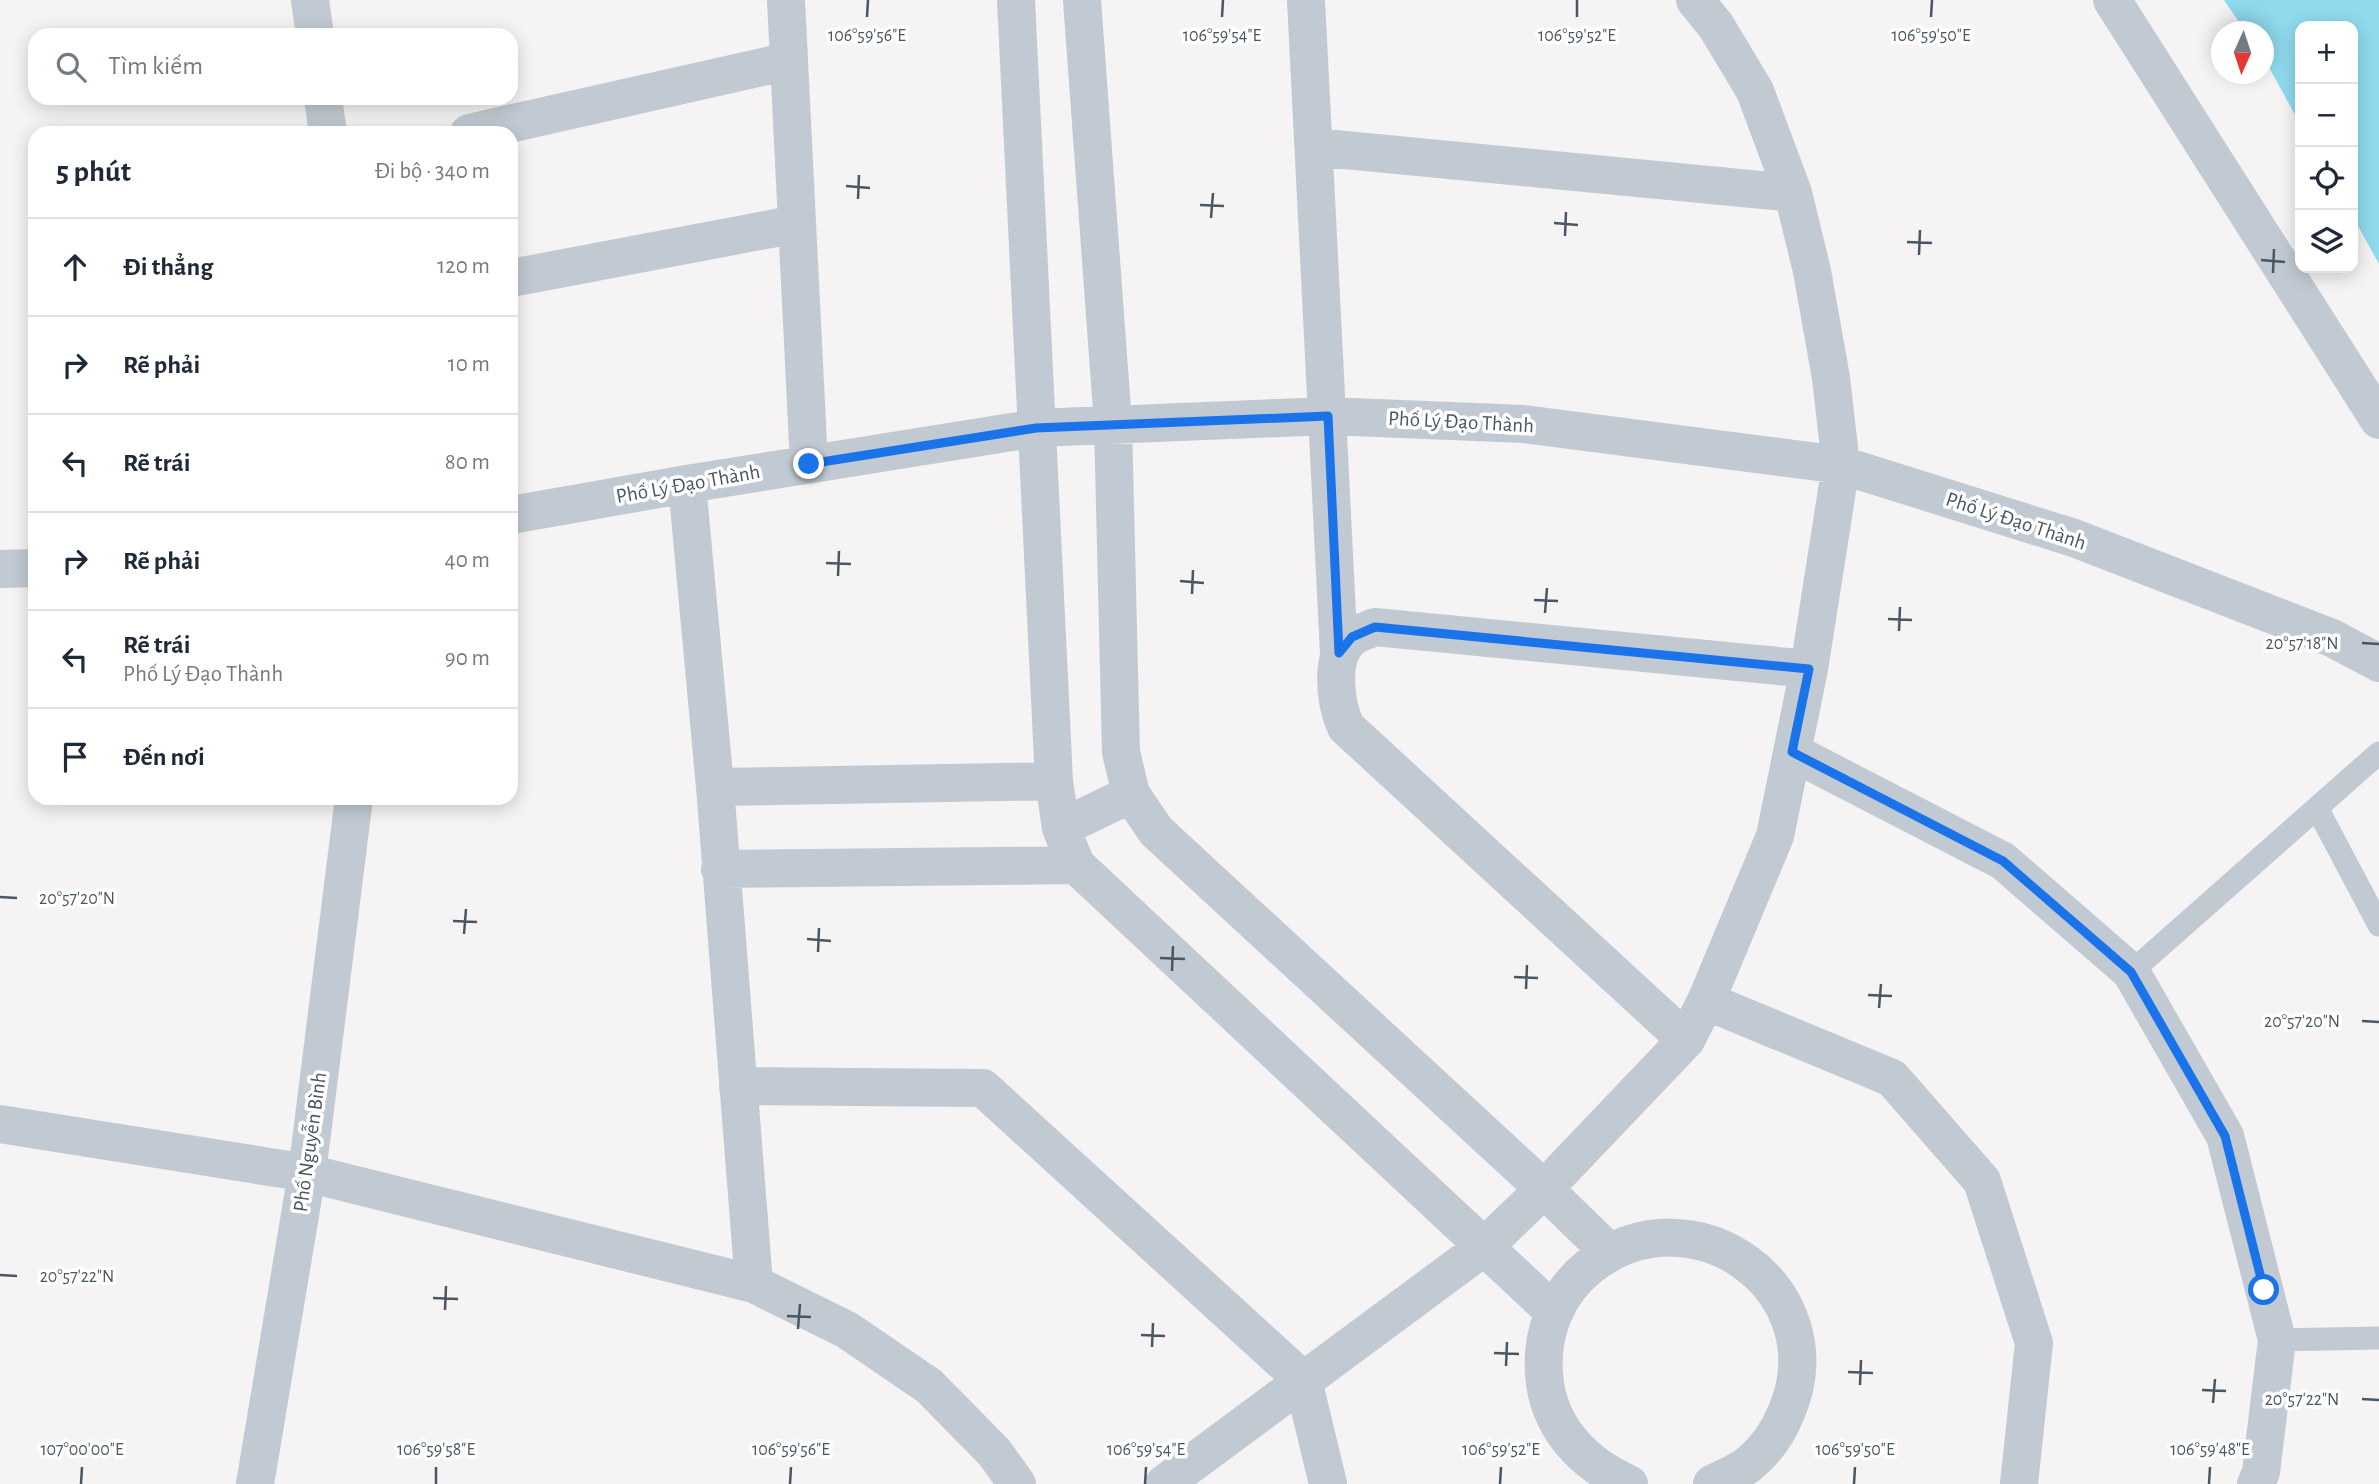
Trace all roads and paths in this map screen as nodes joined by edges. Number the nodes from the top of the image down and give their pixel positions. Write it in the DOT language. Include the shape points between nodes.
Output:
graph roads {
  1 [pos="310,0"];
  2 [pos="786,0"];
  3 [pos="1016,0"];
  4 [pos="1083,0"];
  5 [pos="1306,0"];
  6 [pos="1695,0"];
  7 [pos="2112,0"];
  8 [pos="313,28"];
  9 [pos="789,61"];
  10 [pos="324,105"];
  11 [pos="327,126"];
  12 [pos="500,126"];
  13 [pos="1314,147"];
  14 [pos="1793,193"];
  15 [pos="797,224"];
  16 [pos="518,277"];
  17 [pos="1328,416"];
  18 [pos="2379,420"];
  19 [pos="1113,424"];
  20 [pos="1036,428"];
  21 [pos="809,464"];
  22 [pos="1841,465"];
  23 [pos="687,484"];
  24 [pos="518,514"];
  25 [pos="28,568"];
  26 [pos="0,569"];
  27 [pos="1339,653"];
  28 [pos="2379,663"];
  29 [pos="1809,669"];
  30 [pos="1792,752"];
  31 [pos="2379,753"];
  32 [pos="1054,782"];
  33 [pos="715,787"];
  34 [pos="1131,794"];
  35 [pos="353,805"];
  36 [pos="2317,808"];
  37 [pos="1062,828"];
  38 [pos="1076,865"];
  39 [pos="720,869"];
  40 [pos="2379,925"];
  41 [pos="2131,972"];
  42 [pos="1706,1001"];
  43 [pos="1686,1040"];
  44 [pos="738,1086"];
  45 [pos="0,1124"];
  46 [pos="307,1172"];
  47 [pos="1544,1189"];
  48 [pos="1484,1247"];
  49 [pos="1609,1252"];
  50 [pos="754,1284"];
  51 [pos="1553,1311"];
  52 [pos="2379,1338"];
  53 [pos="2277,1340"];
  54 [pos="1303,1380"];
  55 [pos="255,1484"];
  56 [pos="1017,1484"];
  57 [pos="1164,1484"];
  58 [pos="1328,1484"];
  59 [pos="1629,1484"];
  60 [pos="1712,1484"];
  61 [pos="2019,1484"];
  62 [pos="2256,1484"];
  1 -- 8 [label="street"];
  2 -- 9 [label="street"];
  3 -- 20 [label="street"];
  4 -- 19 [label="street"];
  5 -- 13 [label="street"];
  6 -- 14 [label="street" via="1755,91"];
  7 -- 18 [label="street"];
  9 -- 12 [label="street"];
  9 -- 15 [label="street"];
  10 -- 11 [label="street"];
  13 -- 14 [label="street"];
  13 -- 17 [label="street"];
  14 -- 22 [label="street" via="1815,284"];
  15 -- 16 [label="street"];
  15 -- 21 [label="street"];
  17 -- 19 [label="street, Phố Lý Đạo Thành"];
  17 -- 22 [label="street, Phố Lý Đạo Thành" via="1524,424"];
  17 -- 27 [label="street"];
  19 -- 20 [label="street, Phố Lý Đạo Thành"];
  19 -- 34 [label="street" via="1121,752"];
  20 -- 21 [label="street, Phố Lý Đạo Thành"];
  20 -- 32 [label="street"];
  21 -- 23 [label="street, Phố Lý Đạo Thành"];
  22 -- 28 [label="street, Phố Lý Đạo Thành" via="2074,538 2332,638"];
  22 -- 29 [label="street"];
  23 -- 24 [label="street, Phố Lý Đạo Thành"];
  23 -- 33 [label="street"];
  25 -- 26 [label="street"];
  27 -- 29 [label="street" via="1352,637 1375,627"];
  27 -- 43 [label="street" via="1336,690 1346,727"];
  29 -- 30 [label="street"];
  30 -- 41 [label="street" via="2003,861"];
  30 -- 42 [label="street" via="1775,836"];
  31 -- 36 [label="lane"];
  32 -- 33 [label="street"];
  32 -- 37 [label="street"];
  33 -- 39 [label="street"];
  34 -- 37 [label="street"];
  34 -- 47 [label="street" via="1156,831"];
  35 -- 46 [label="street, Phố Nguyễn Bình"];
  36 -- 40 [label="lane"];
  36 -- 41 [label="lane"];
  37 -- 38 [label="street"];
  38 -- 39 [label="street"];
  38 -- 48 [label="street"];
  39 -- 44 [label="street"];
  41 -- 53 [label="street" via="2225,1136"];
  42 -- 43 [label="street"];
  42 -- 61 [label="street" via="1892,1078 1982,1181 2034,1343"];
  43 -- 47 [label="street"];
  44 -- 50 [label="street"];
  44 -- 54 [label="street" via="983,1088"];
  45 -- 46 [label="street"];
  46 -- 50 [label="street"];
  46 -- 55 [label="street, Phố Nguyễn Bình"];
  47 -- 48 [label="street"];
  47 -- 49 [label="street"];
  48 -- 51 [label="street"];
  48 -- 54 [label="street"];
  49 -- 51 [label="street" via="1576,1277"];
  49 -- 60 [label="street" via="1648,1238 1691,1238 1731,1251 1765,1278 1788,1313 1797,1364 1794,1395 1777,1434 1748,1465"];
  50 -- 56 [label="street" via="847,1330 929,1386 994,1452"];
  51 -- 59 [label="street" via="1542,1352 1545,1394 1562,1432 1591,1464"];
  52 -- 53 [label="lane"];
  53 -- 62 [label="street"];
  54 -- 57 [label="street"];
  54 -- 58 [label="street"];
}
